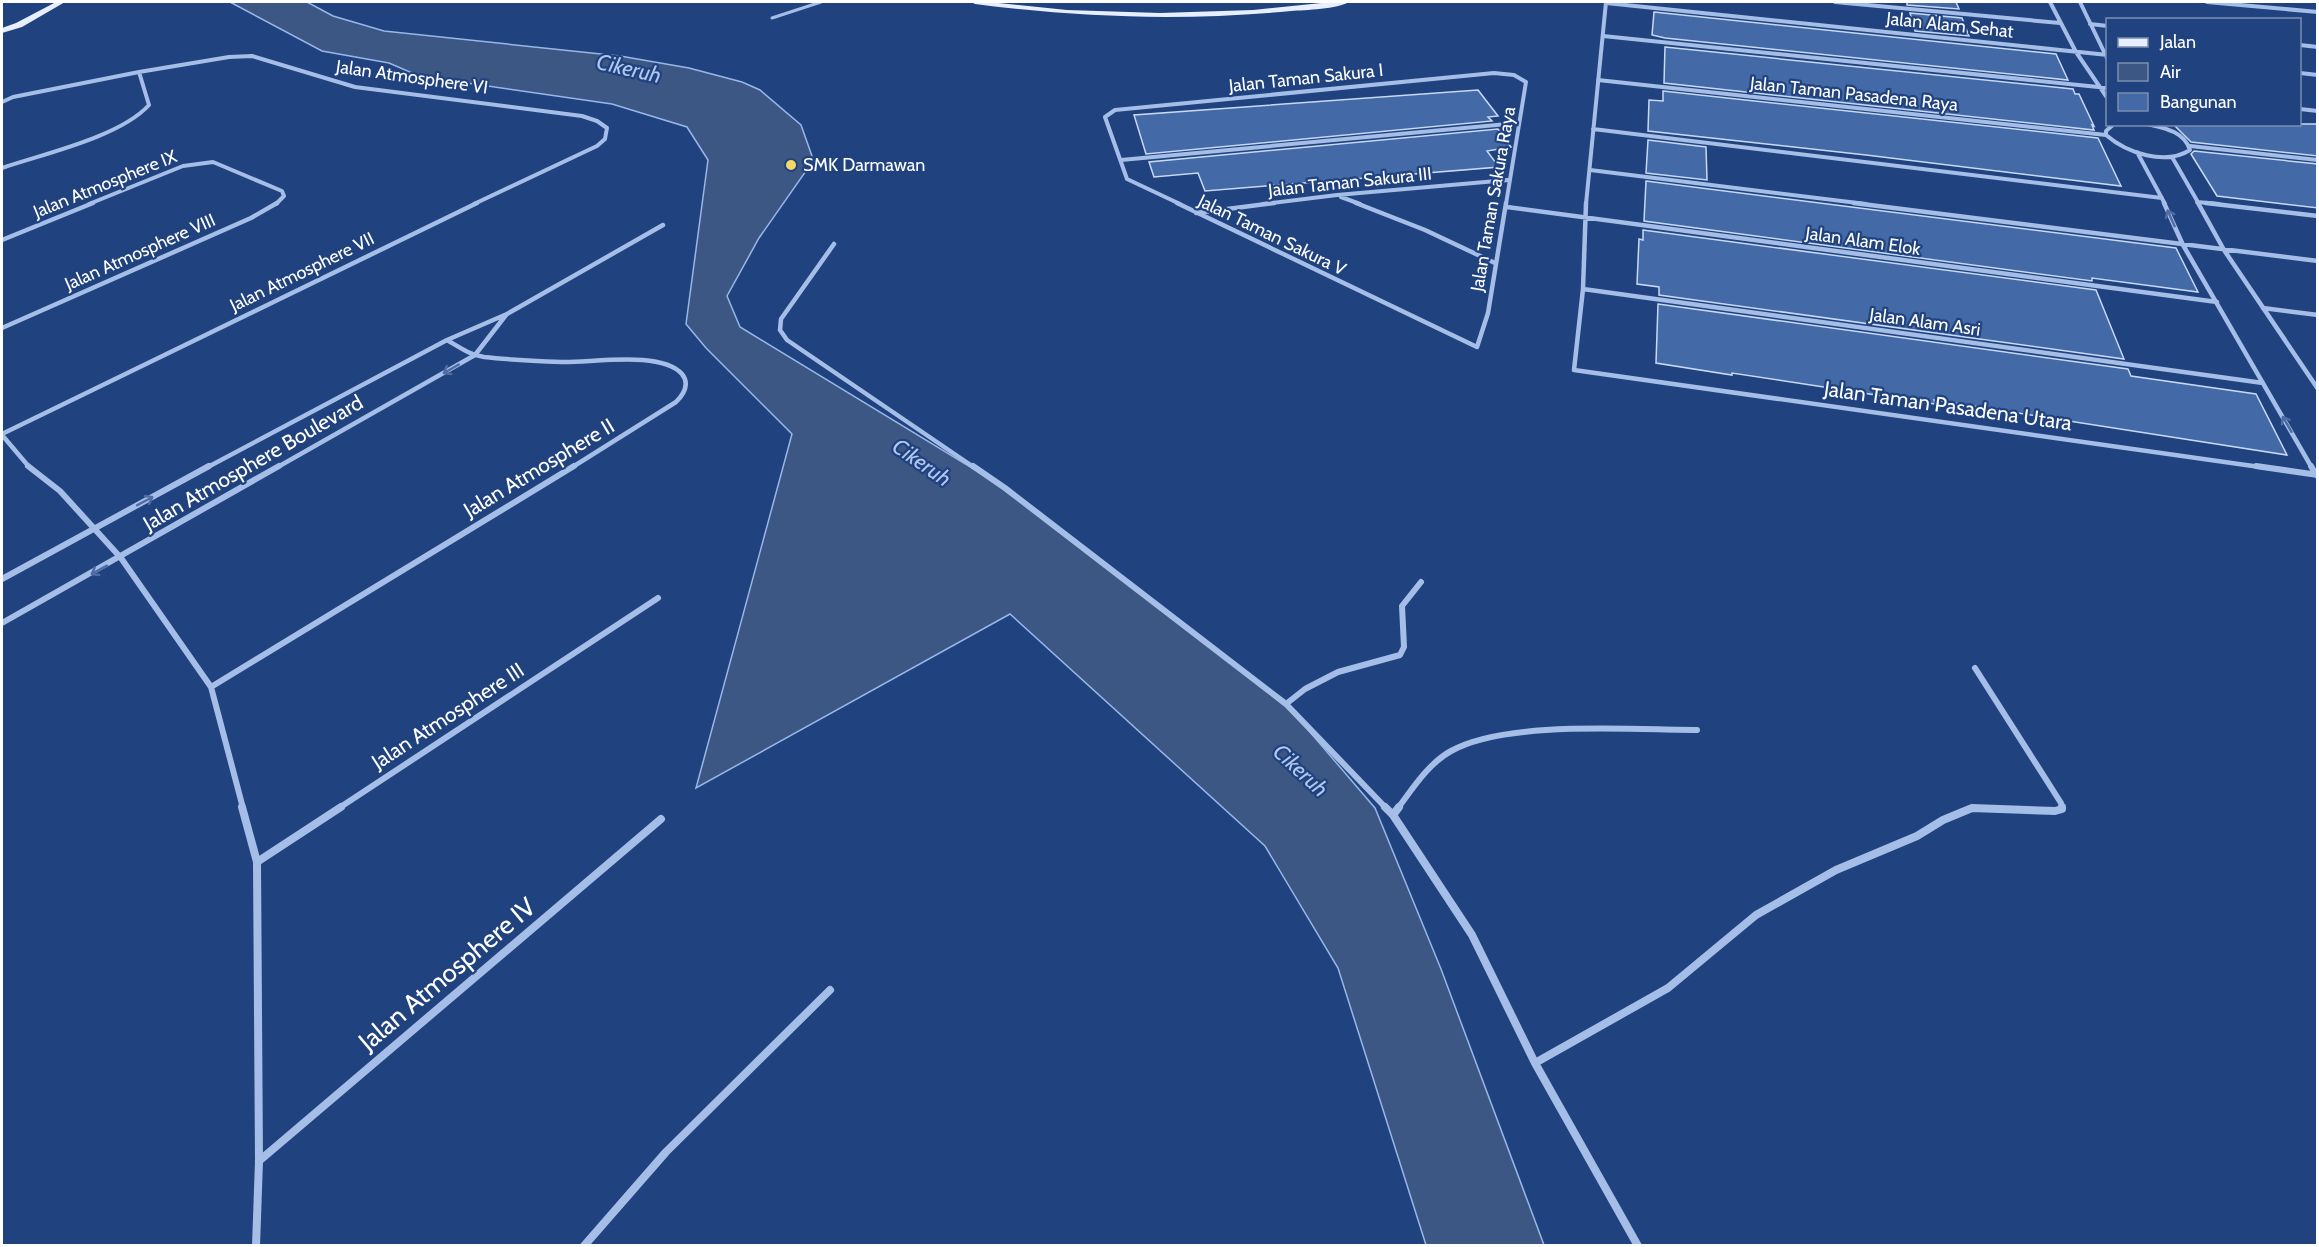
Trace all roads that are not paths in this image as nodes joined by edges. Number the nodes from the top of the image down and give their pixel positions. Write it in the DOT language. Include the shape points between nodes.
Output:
graph roads {
  1 [pos="61,2"];
  2 [pos="821,2"];
  3 [pos="975,2"];
  4 [pos="1345,2"];
  5 [pos="1606,2"];
  6 [pos="1835,2"];
  7 [pos="2049,2"];
  8 [pos="2080,2"];
  9 [pos="2207,2"];
  10 [pos="2318,12"];
  11 [pos="772,18"];
  12 [pos="2060,23"];
  13 [pos="2090,24"];
  14 [pos="2106,26"];
  15 [pos="2,31"];
  16 [pos="1604,36"];
  17 [pos="2301,45"];
  18 [pos="2318,47"];
  19 [pos="2076,52"];
  20 [pos="2106,54"];
  21 [pos="2106,56"];
  22 [pos="139,72"];
  23 [pos="1500,73"];
  24 [pos="2301,73"];
  25 [pos="2318,75"];
  26 [pos="1598,80"];
  27 [pos="2100,87"];
  28 [pos="2106,88"];
  29 [pos="2106,96"];
  30 [pos="2,102"];
  31 [pos="2301,109"];
  32 [pos="1114,110"];
  33 [pos="2318,111"];
  34 [pos="1518,123"];
  35 [pos="2112,126"];
  36 [pos="2158,126"];
  37 [pos="607,128"];
  38 [pos="1593,129"];
  39 [pos="2106,135"];
  40 [pos="2190,146"];
  41 [pos="2138,152"];
  42 [pos="2172,156"];
  43 [pos="1120,160"];
  44 [pos="2318,160"];
  45 [pos="2,168"];
  46 [pos="1590,170"];
  47 [pos="1508,180"];
  48 [pos="1337,195"];
  49 [pos="284,196"];
  50 [pos="2162,198"];
  51 [pos="2197,202"];
  52 [pos="1506,207"];
  53 [pos="1195,213"];
  54 [pos="2318,216"];
  55 [pos="1585,217"];
  56 [pos="663,225"];
  57 [pos="2,240"];
  58 [pos="834,244"];
  59 [pos="2183,245"];
  60 [pos="2224,250"];
  61 [pos="2318,261"];
  62 [pos="1495,263"];
  63 [pos="1583,289"];
  64 [pos="2217,302"];
  65 [pos="2263,308"];
  66 [pos="507,314"];
  67 [pos="2318,315"];
  68 [pos="2,328"];
  69 [pos="447,340"];
  70 [pos="1477,347"];
  71 [pos="475,355"];
  72 [pos="2263,382"];
  73 [pos="2318,389"];
  74 [pos="2,434"];
  75 [pos="2317,475"];
  76 [pos="93,528"];
  77 [pos="121,558"];
  78 [pos="2,579"];
  79 [pos="1421,582"];
  80 [pos="657,598"];
  81 [pos="2,623"];
  82 [pos="1975,669"];
  83 [pos="211,687"];
  84 [pos="1286,704"];
  85 [pos="1697,730"];
  86 [pos="1393,815"];
  87 [pos="661,819"];
  88 [pos="257,862"];
  89 [pos="830,990"];
  90 [pos="1535,1063"];
  91 [pos="260,1161"];
  92 [pos="256,1245"];
  93 [pos="584,1245"];
  94 [pos="1638,1245"];
  1 -- 15 [label="main road"];
  2 -- 11 [label="lane"];
  3 -- 4 [label="main road" via="1112,14 1183,15"];
  5 -- 16 [label="street"];
  5 -- 19 [label="street, Jalan Alam Sehat"];
  6 -- 12 [label="street"];
  7 -- 12 [label="street"];
  8 -- 13 [label="street"];
  9 -- 10 [label="street"];
  12 -- 19 [label="street"];
  13 -- 14 [label="street"];
  13 -- 20 [label="street"];
  16 -- 26 [label="street"];
  16 -- 27 [label="street"];
  17 -- 18 [label="street"];
  19 -- 21 [label="street, Jalan Alam Sehat"];
  19 -- 27 [label="street"];
  22 -- 30 [label="street, Jalan Atmosphere VI"];
  22 -- 37 [label="street, Jalan Atmosphere VI" via="252,56 355,87 582,116"];
  22 -- 45 [label="street" via="149,105 140,116"];
  23 -- 32 [label="street, Jalan Taman Sakura I"];
  23 -- 34 [label="street, Jalan Taman Sakura Raya" via="1526,82"];
  24 -- 25 [label="street"];
  26 -- 38 [label="street"];
  26 -- 39 [label="street, Jalan Taman Pasadena Raya"];
  27 -- 28 [label="street"];
  27 -- 29 [label="street"];
  31 -- 33 [label="street"];
  32 -- 43 [label="street, Jalan Taman Sakura V" via="1105,117"];
  34 -- 43 [label="street"];
  34 -- 47 [label="street, Jalan Taman Sakura Raya"];
  35 -- 39 [label="street"];
  36 -- 40 [label="street" via="2181,136"];
  37 -- 74 [label="street, Jalan Atmosphere VII" via="605,139 597,146"];
  38 -- 46 [label="street"];
  38 -- 50 [label="street"];
  39 -- 41 [label="street"];
  40 -- 42 [label="street" via="2187,153"];
  40 -- 44 [label="street"];
  41 -- 42 [label="street"];
  41 -- 50 [label="street"];
  42 -- 51 [label="street"];
  43 -- 53 [label="street, Jalan Taman Sakura V" via="1127,179"];
  46 -- 55 [label="street"];
  46 -- 59 [label="street"];
  47 -- 48 [label="street, Jalan Taman Sakura III"];
  47 -- 52 [label="street, Jalan Taman Sakura Raya"];
  48 -- 53 [label="street, Jalan Taman Sakura III"];
  48 -- 62 [label="street"];
  49 -- 57 [label="street, Jalan Atmosphere IX" via="282,191 213,162 200,163 183,166"];
  49 -- 68 [label="street, Jalan Atmosphere VIII" via="274,207 251,218"];
  59 -- 50 [label="street, one-way"];
  51 -- 54 [label="street"];
  51 -- 60 [label="street"];
  52 -- 55 [label="street, Jalan Alam Elok"];
  52 -- 62 [label="street, Jalan Taman Sakura Raya"];
  53 -- 70 [label="street, Jalan Taman Sakura V"];
  55 -- 63 [label="street"];
  55 -- 64 [label="street, Jalan Alam Elok"];
  56 -- 66 [label="street, Jalan Atmosphere Boulevard"];
  58 -- 84 [label="street" via="781,320 780,330 787,340 1005,488"];
  59 -- 60 [label="street"];
  59 -- 64 [label="street"];
  60 -- 61 [label="street"];
  60 -- 65 [label="street"];
  62 -- 70 [label="street, Jalan Taman Sakura Raya" via="1488,313"];
  63 -- 72 [label="street, Jalan Alam Asri"];
  63 -- 75 [label="street, Jalan Taman Pasadena Utara" via="1574,370"];
  64 -- 72 [label="street"];
  65 -- 67 [label="street"];
  65 -- 73 [label="street"];
  66 -- 69 [label="street, Jalan Atmosphere Boulevard"];
  66 -- 71 [label="street, Jalan Atmosphere Boulevard"];
  69 -- 71 [label="street"];
  76 -- 69 [label="street, Jalan Atmosphere Boulevard, one-way"];
  71 -- 77 [label="street, Jalan Atmosphere Boulevard, one-way"];
  71 -- 83 [label="street, Jalan Atmosphere II" via="545,362 660,362 677,369 686,382 677,402 653,418"];
  75 -- 72 [label="street, one-way"];
  74 -- 76 [label="street" via="23,462 60,491"];
  76 -- 77 [label="street"];
  76 -- 78 [label="street, Jalan Atmosphere Boulevard"];
  77 -- 81 [label="street, Jalan Atmosphere Boulevard, one-way"];
  77 -- 83 [label="street"];
  79 -- 84 [label="street" via="1402,606 1404,647 1400,655 1326,676 1309,684"];
  80 -- 88 [label="street, Jalan Atmosphere III"];
  82 -- 90 [label="street" via="2062,809 1972,808 1836,870 1756,915 1668,988"];
  83 -- 88 [label="street"];
  84 -- 86 [label="street"];
  85 -- 86 [label="street" via="1537,732 1486,737 1450,752"];
  86 -- 90 [label="street" via="1472,935"];
  87 -- 91 [label="street, Jalan Atmosphere IV"];
  88 -- 91 [label="street"];
  89 -- 93 [label="street" via="666,1152"];
  90 -- 94 [label="street"];
  91 -- 92 [label="street"];
}
